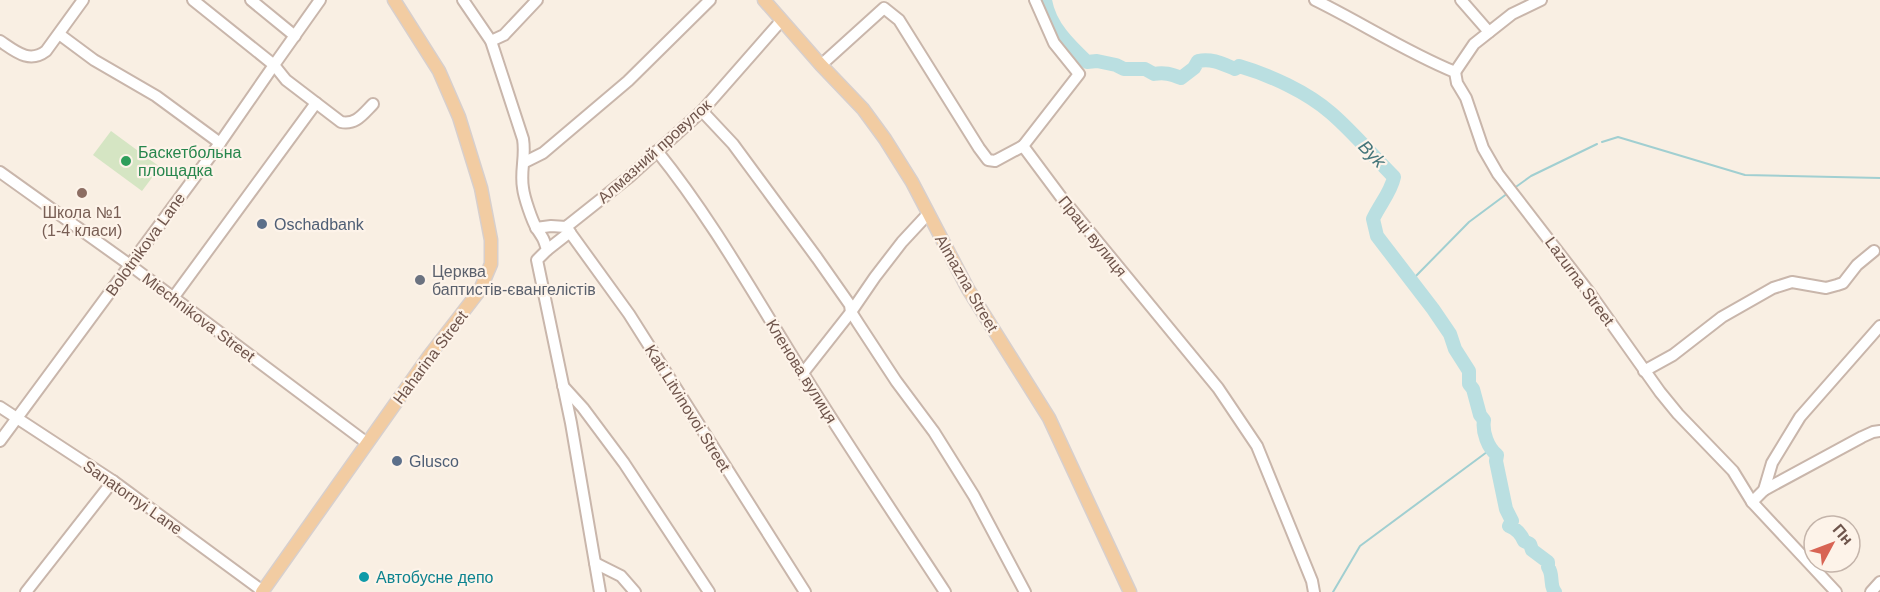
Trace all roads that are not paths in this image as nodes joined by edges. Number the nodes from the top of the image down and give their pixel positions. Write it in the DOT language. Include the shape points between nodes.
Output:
graph roads {
  1 [pos="83,0"];
  2 [pos="193,0"];
  3 [pos="251,0"];
  4 [pos="394,0"];
  5 [pos="463,0"];
  6 [pos="537,0"];
  7 [pos="711,0"];
  8 [pos="764,0"];
  9 [pos="1035,0"];
  10 [pos="1315,0"];
  11 [pos="1461,0"];
  12 [pos="1541,0"];
  13 [pos="315,2"];
  14 [pos="781,21"];
  15 [pos="1489,32"];
  16 [pos="59,34"];
  17 [pos="295,36"];
  18 [pos="0,41"];
  19 [pos="490,41"];
  20 [pos="274,65"];
  21 [pos="821,65"];
  22 [pos="1455,72"];
  23 [pos="316,103"];
  24 [pos="373,104"];
  25 [pos="702,111"];
  26 [pos="220,142"];
  27 [pos="1023,146"];
  28 [pos="657,150"];
  29 [pos="525,162"];
  30 [pos="0,172"];
  31 [pos="928,214"];
  32 [pos="536,228"];
  33 [pos="568,230"];
  34 [pos="547,250"];
  35 [pos="1874,251"];
  36 [pos="130,265"];
  37 [pos="173,298"];
  38 [pos="851,312"];
  39 [pos="1880,326"];
  40 [pos="1644,371"];
  41 [pos="803,373"];
  42 [pos="563,386"];
  43 [pos="0,407"];
  44 [pos="17,418"];
  45 [pos="1878,434"];
  46 [pos="0,441"];
  47 [pos="367,443"];
  48 [pos="112,481"];
  49 [pos="1764,490"];
  50 [pos="1752,502"];
  51 [pos="595,563"];
  52 [pos="1880,582"];
  53 [pos="1125,589"];
  54 [pos="26,592"];
  55 [pos="263,592"];
  56 [pos="600,592"];
  57 [pos="635,592"];
  58 [pos="709,592"];
  59 [pos="805,592"];
  60 [pos="945,592"];
  61 [pos="1025,592"];
  62 [pos="1314,592"];
  63 [pos="1836,592"];
  64 [pos="1871,592"];
  1 -- 16 [label="street"];
  2 -- 20 [label="street"];
  3 -- 17 [label="street"];
  4 -- 47 [label="main road, Haharina Street" via="439,71 459,117 481,188 491,240 491,264 480,290"];
  5 -- 19 [label="street"];
  6 -- 19 [label="street" via="504,35"];
  7 -- 29 [label="street" via="628,81 543,153"];
  8 -- 14 [label="main road, Almazna Street"];
  9 -- 27 [label="street" via="1054,43 1079,74"];
  10 -- 22 [label="street"];
  11 -- 15 [label="street"];
  12 -- 15 [label="street" via="1512,14"];
  13 -- 17 [label="street, Bolotnikova Lane"];
  14 -- 21 [label="main road, Almazna Street"];
  14 -- 25 [label="street, Алмазний провулок"];
  15 -- 22 [label="street" via="1474,44"];
  16 -- 18 [label="street" via="46,51 34,58"];
  16 -- 26 [label="street"];
  17 -- 20 [label="street, Bolotnikova Lane"];
  19 -- 29 [label="street" via="524,139"];
  20 -- 23 [label="street" via="286,80"];
  20 -- 26 [label="street, Bolotnikova Lane"];
  21 -- 27 [label="street" via="884,8 899,20 988,160 995,161"];
  21 -- 31 [label="main road, Almazna Street" via="885,139"];
  22 -- 40 [label="street, Lazurna Street" via="1498,174"];
  23 -- 24 [label="street" via="348,124 357,121"];
  23 -- 37 [label="street"];
  25 -- 28 [label="street, Алмазний провулок"];
  25 -- 38 [label="street" via="733,144 817,258"];
  26 -- 36 [label="street, Bolotnikova Lane"];
  27 -- 62 [label="street, Праці вулиця" via="1239,417 1257,446"];
  28 -- 33 [label="street, Алмазний провулок"];
  28 -- 41 [label="street, Кленова вулиця" via="745,276"];
  29 -- 32 [label="street" via="523,188"];
  30 -- 36 [label="street, Miechnikova Street"];
  31 -- 38 [label="street" via="902,242"];
  31 -- 53 [label="main road, Almazna Street" via="968,289 1049,418"];
  32 -- 33 [label="street"];
  32 -- 34 [label="street" via="544,237"];
  33 -- 34 [label="street, Алмазний провулок"];
  33 -- 59 [label="street, Kati Litvinovoi Street" via="629,314"];
  34 -- 42 [label="street" via="537,260"];
  35 -- 40 [label="street" via="1843,283 1826,288 1792,282 1773,288 1722,317 1673,355"];
  36 -- 37 [label="street, Miechnikova Street"];
  36 -- 44 [label="street, Bolotnikova Lane"];
  37 -- 47 [label="street, Miechnikova Street"];
  38 -- 41 [label="street"];
  38 -- 61 [label="street" via="974,496"];
  39 -- 49 [label="street" via="1800,417 1772,463"];
  40 -- 50 [label="street, Lazurna Street" via="1678,414 1733,471"];
  41 -- 60 [label="street, Кленова вулиця"];
  42 -- 51 [label="street"];
  42 -- 58 [label="street" via="604,435"];
  43 -- 44 [label="street, Sanatornyi Lane"];
  44 -- 46 [label="street, Bolotnikova Lane"];
  44 -- 48 [label="street, Sanatornyi Lane"];
  45 -- 49 [label="street"];
  47 -- 55 [label="main road, Haharina Street"];
  48 -- 54 [label="street"];
  48 -- 55 [label="street, Sanatornyi Lane"];
  49 -- 50 [label="street"];
  50 -- 63 [label="street, Lazurna Street"];
  51 -- 56 [label="street"];
  51 -- 57 [label="street" via="621,576"];
  52 -- 64 [label="street"];
}
